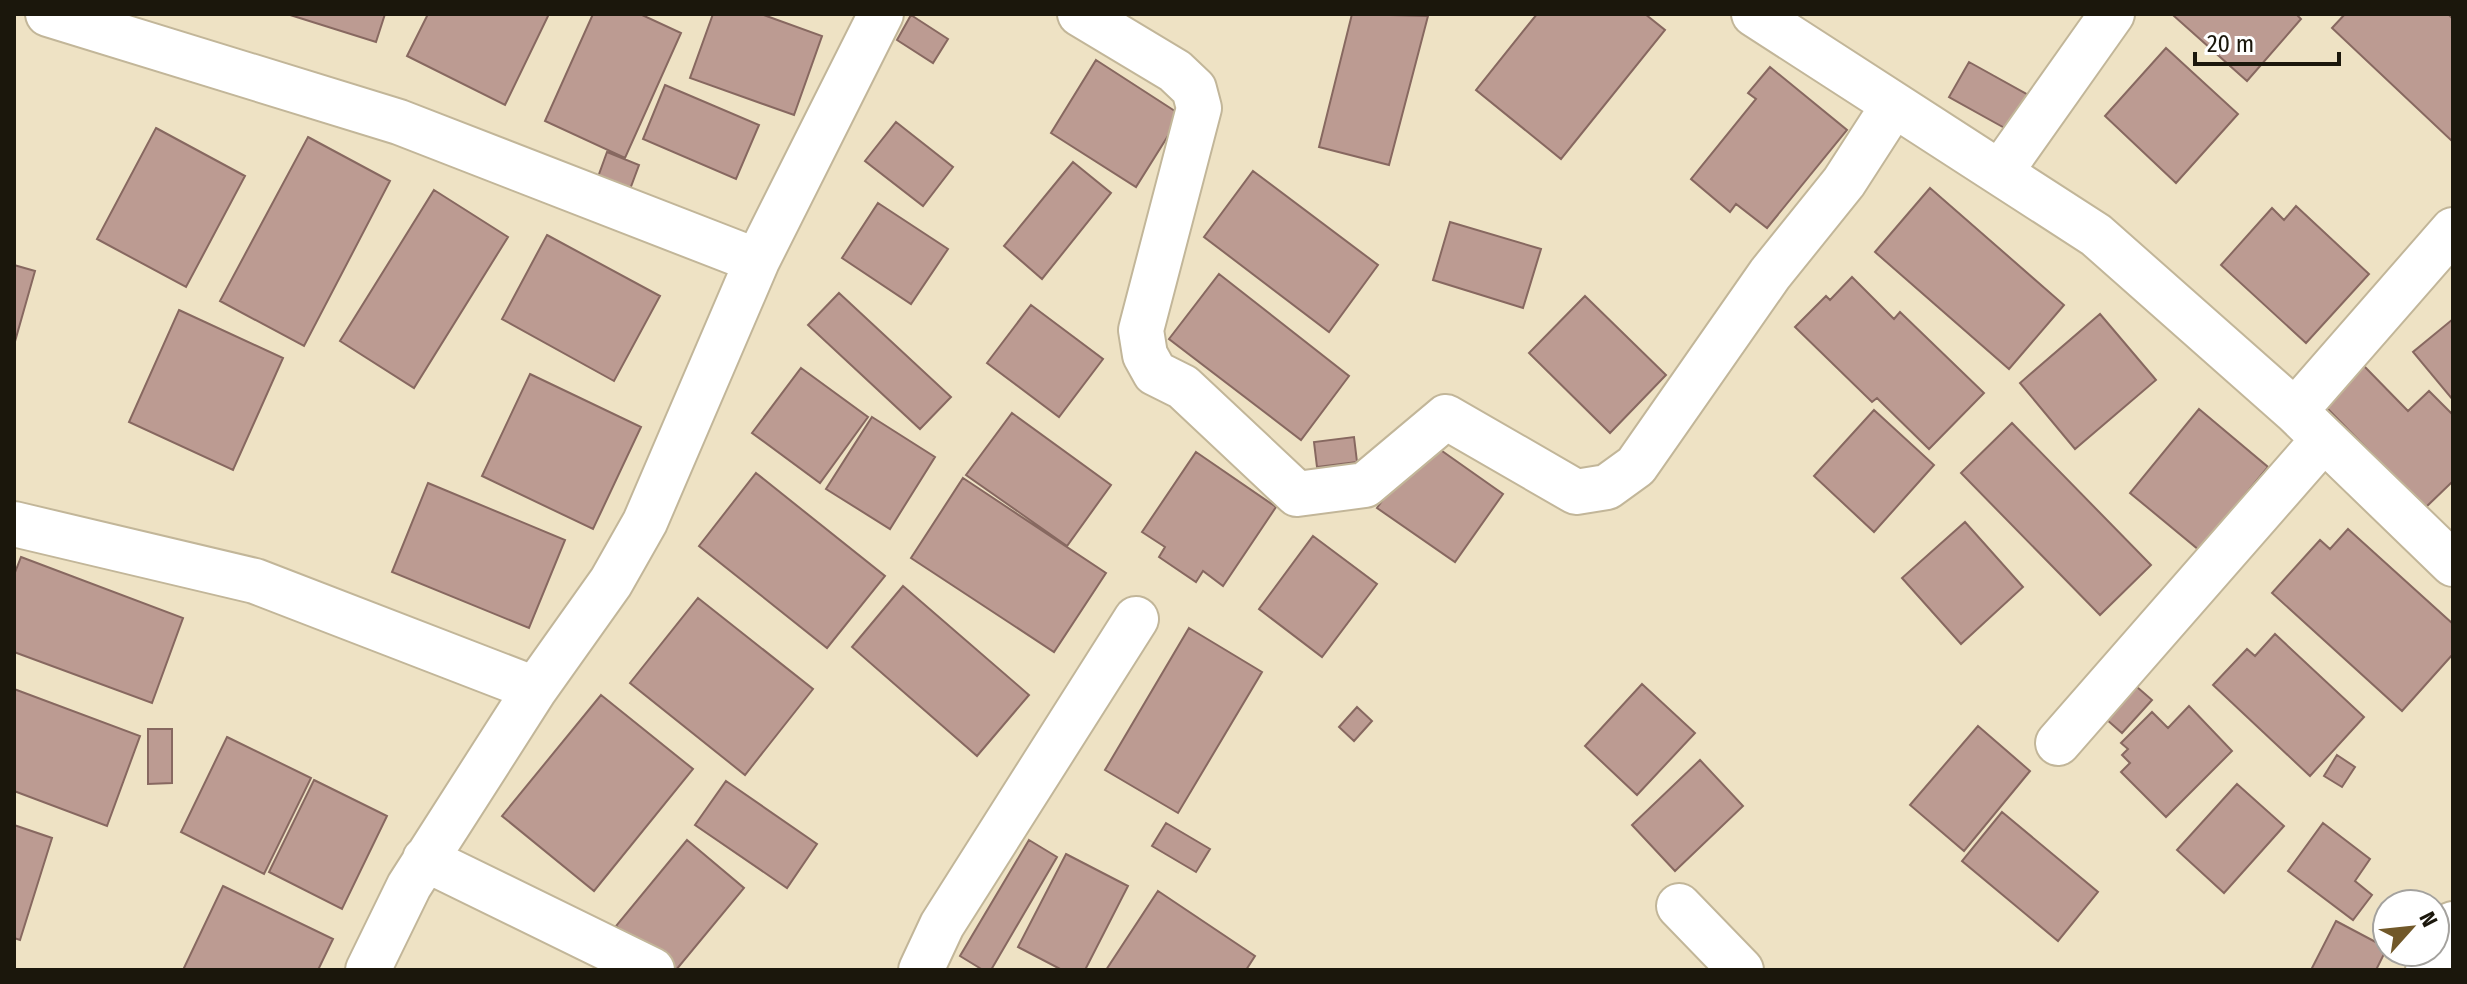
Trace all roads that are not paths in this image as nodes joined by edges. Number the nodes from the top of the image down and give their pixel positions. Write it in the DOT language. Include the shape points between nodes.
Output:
graph roads {
  1 [pos="48,14"];
  2 [pos="881,14"];
  3 [pos="1080,14"];
  4 [pos="1754,14"];
  5 [pos="2112,14"];
  6 [pos="1893,106"];
  7 [pos="2001,171"];
  8 [pos="2453,230"];
  9 [pos="757,261"];
  10 [pos="2309,425"];
  11 [pos="14,524"];
  12 [pos="2436,525"];
  13 [pos="2453,564"];
  14 [pos="1136,619"];
  15 [pos="535,689"];
  16 [pos="2058,743"];
  17 [pos="425,859"];
  18 [pos="1679,906"];
  19 [pos="2453,924"];
  20 [pos="368,970"];
  21 [pos="652,970"];
  22 [pos="921,970"];
  23 [pos="1741,970"];
  24 [pos="2428,970"];
  1 -- 9 [label="street" via="399,122"];
  2 -- 9 [label="street"];
  3 -- 6 [label="street" via="1175,71 1194,89 1199,108 1141,330 1145,355 1155,373 1183,387 1297,494 1365,485 1446,417 1576,492 1607,487 1636,466 1770,274 1844,182"];
  4 -- 6 [label="street"];
  5 -- 7 [label="street"];
  6 -- 7 [label="street"];
  7 -- 10 [label="street" via="2096,235"];
  8 -- 10 [label="street"];
  9 -- 15 [label="street" via="645,522 611,582"];
  10 -- 12 [label="street"];
  10 -- 16 [label="street"];
  11 -- 15 [label="street" via="255,581"];
  12 -- 13 [label="street"];
  14 -- 22 [label="street" via="942,925"];
  15 -- 17 [label="street"];
  17 -- 20 [label="street"];
  17 -- 21 [label="street"];
  18 -- 23 [label="street"];
  19 -- 24 [label="street"];
}
